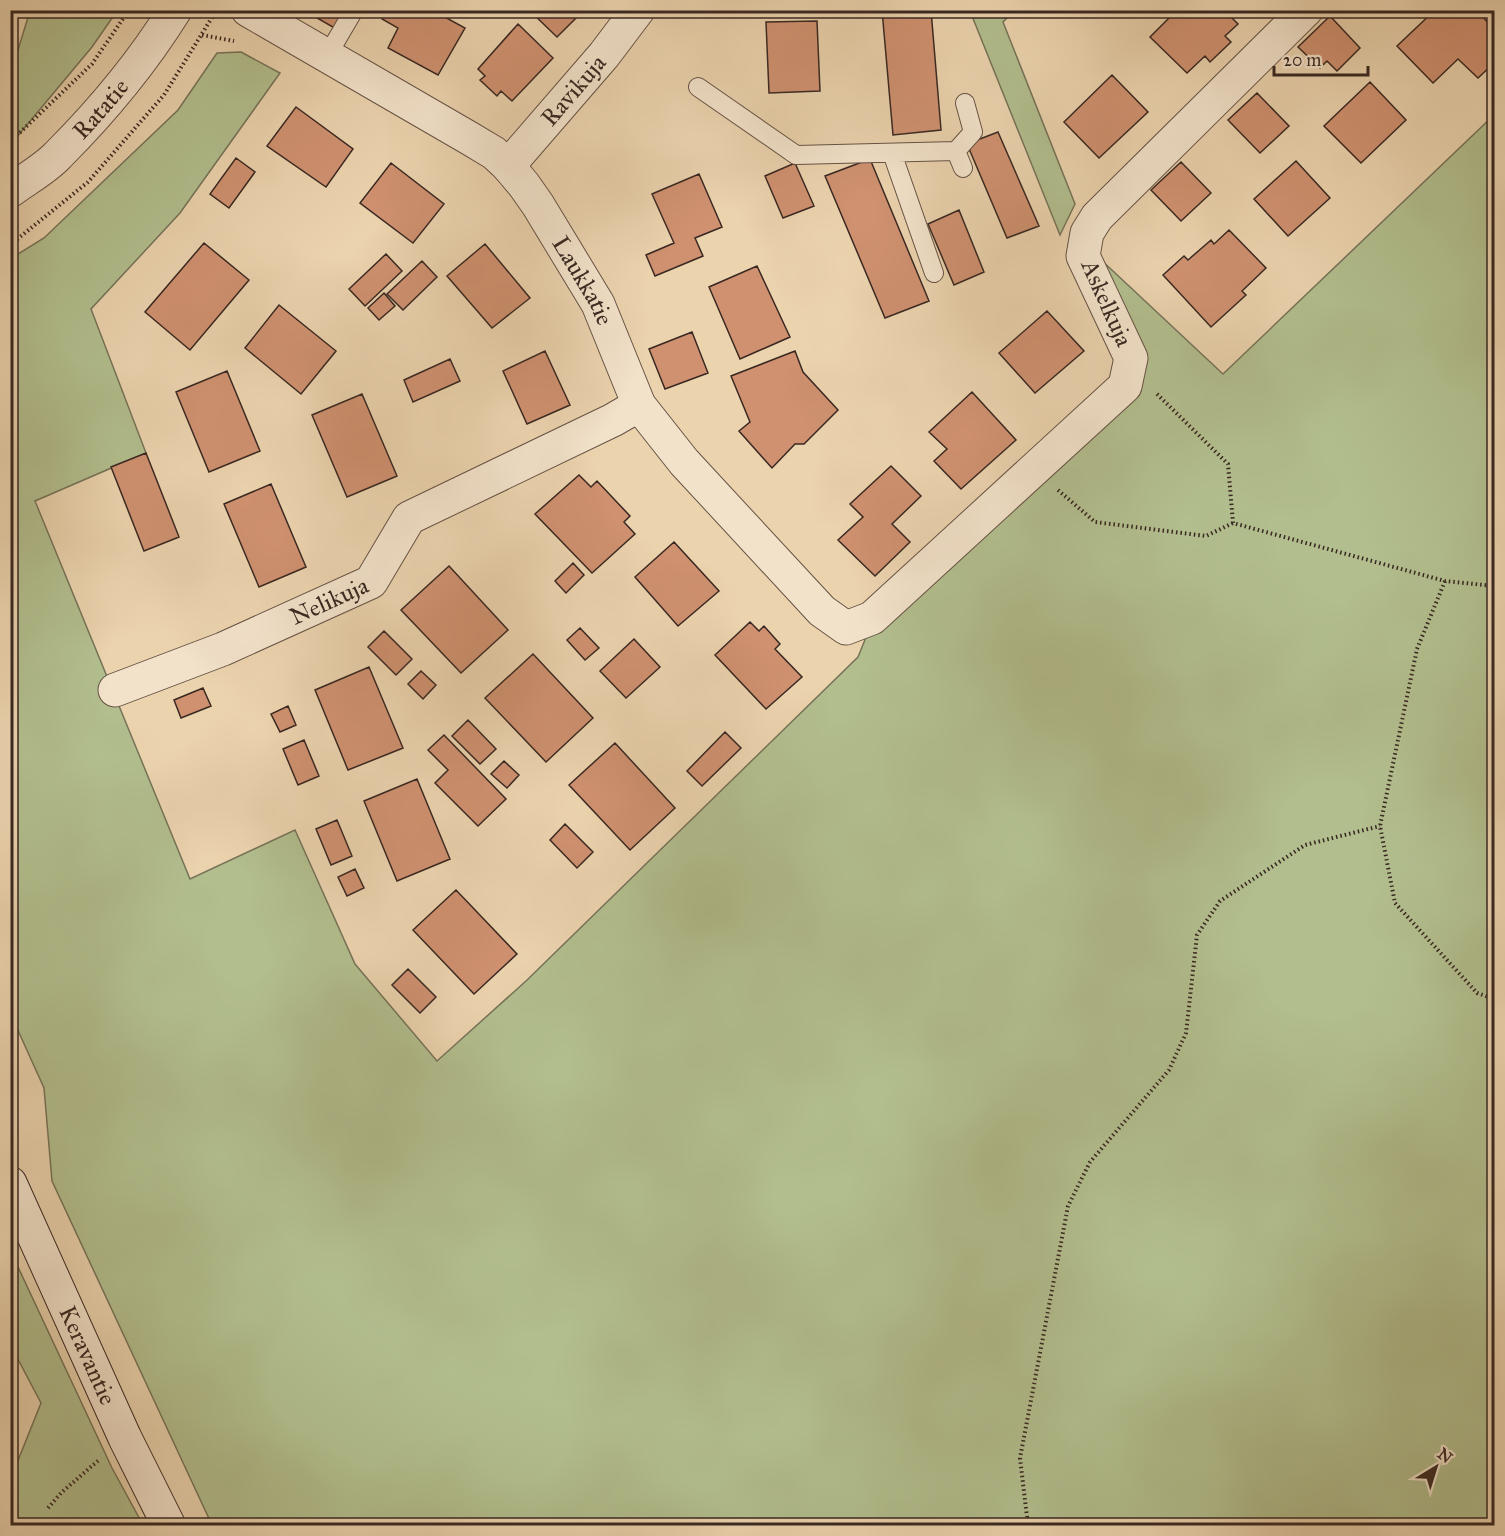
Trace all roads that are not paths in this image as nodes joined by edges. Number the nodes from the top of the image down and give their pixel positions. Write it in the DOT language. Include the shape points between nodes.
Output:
graph roads {
  1 [pos="175,10"];
  2 [pos="248,10"];
  3 [pos="354,10"];
  4 [pos="638,10"];
  5 [pos="1306,10"];
  6 [pos="327,56"];
  7 [pos="698,87"];
  8 [pos="965,103"];
  9 [pos="956,151"];
  10 [pos="892,153"];
  11 [pos="508,166"];
  12 [pos="963,168"];
  13 [pos="10,191"];
  14 [pos="934,273"];
  15 [pos="639,405"];
  16 [pos="846,628"];
  17 [pos="115,690"];
  18 [pos="10,1183"];
  19 [pos="170,1526"];
  1 -- 13 [label="street, Ratatie" via="120,87 57,156"];
  2 -- 6 [label="street, Laukkatie"];
  3 -- 6 [label="lane"];
  4 -- 11 [label="street, Ravikuja"];
  5 -- 16 [label="street, Askelkuja" via="1097,217 1087,233 1083,256 1131,358 1125,386 872,618"];
  6 -- 11 [label="street, Laukkatie" via="494,153"];
  7 -- 10 [label="lane" via="796,156"];
  8 -- 9 [label="lane" via="973,132"];
  9 -- 10 [label="lane"];
  9 -- 12 [label="lane"];
  10 -- 14 [label="lane"];
  11 -- 15 [label="street, Laukkatie" via="598,304"];
  15 -- 16 [label="street, Laukkatie" via="684,462 822,611"];
  15 -- 17 [label="street, Nelikuja" via="409,518 371,582 223,650"];
  18 -- 19 [label="street, Keravantie" via="125,1438"];
}
